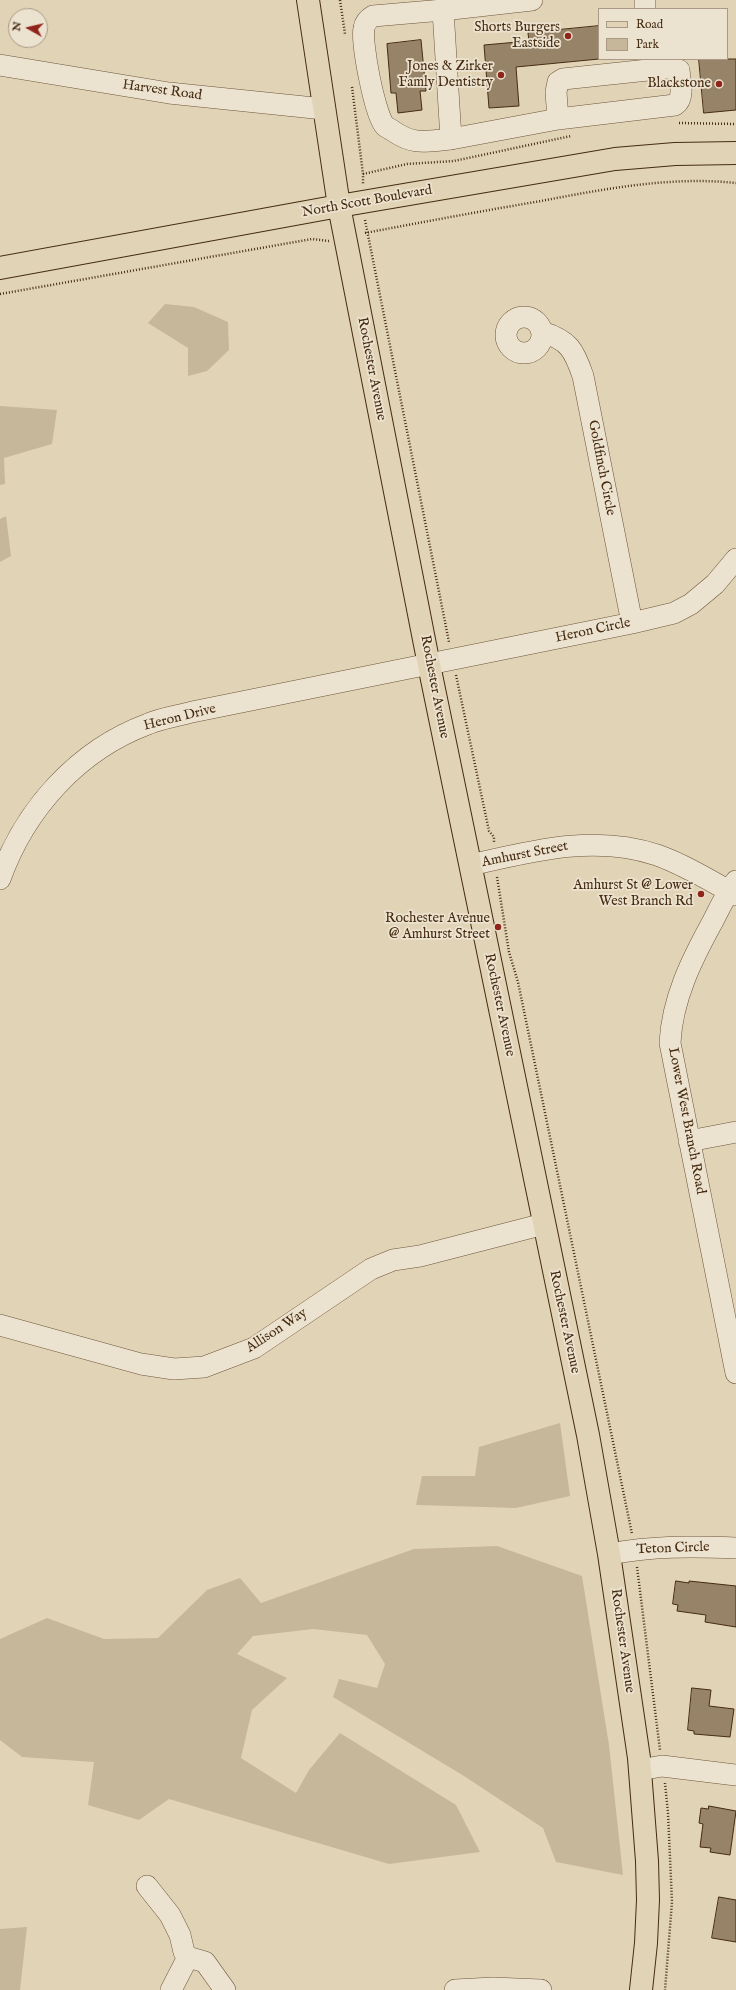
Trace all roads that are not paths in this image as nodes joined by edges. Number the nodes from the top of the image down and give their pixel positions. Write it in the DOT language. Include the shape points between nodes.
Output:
graph roads {
  1 [pos="308,0"];
  2 [pos="532,0"];
  3 [pos="443,10"];
  4 [pos="649,64"];
  5 [pos="0,65"];
  6 [pos="324,109"];
  7 [pos="558,119"];
  8 [pos="451,139"];
  9 [pos="736,153"];
  10 [pos="339,206"];
  11 [pos="0,268"];
  12 [pos="542,332"];
  13 [pos="736,559"];
  14 [pos="632,623"];
  15 [pos="429,665"];
  16 [pos="471,865"];
  17 [pos="0,880"];
  18 [pos="733,889"];
  19 [pos="736,1132"];
  20 [pos="689,1141"];
  21 [pos="544,1224"];
  22 [pos="0,1325"];
  23 [pos="736,1373"];
  24 [pos="736,1548"];
  25 [pos="609,1554"];
  26 [pos="640,1770"];
  27 [pos="736,1775"];
  28 [pos="147,1886"];
  29 [pos="188,1957"];
  30 [pos="216,1986"];
  31 [pos="177,1987"];
  32 [pos="519,1989"];
  33 [pos="456,1990"];
  34 [pos="541,1990"];
  35 [pos="641,1990"];
  1 -- 6 [label="main road, Rochester Avenue"];
  2 -- 3 [label="street"];
  3 -- 8 [label="street"];
  3 -- 8 [label="street" via="373,16 364,26 363,36 371,87 385,125 413,142"];
  4 -- 7 [label="street" via="558,82"];
  4 -- 7 [label="street" via="679,70 679,102"];
  5 -- 6 [label="street, Harvest Road" via="169,94"];
  6 -- 10 [label="main road, Rochester Avenue"];
  7 -- 8 [label="street"];
  9 -- 10 [label="main road, North Scott Boulevard" via="636,157"];
  10 -- 11 [label="main road, North Scott Boulevard"];
  10 -- 15 [label="main road, Rochester Avenue"];
  12 -- 14 [label="street, Goldfinch Circle" via="556,336 568,344 576,354 583,376"];
  13 -- 14 [label="street, Heron Circle" via="715,584 690,604 674,613"];
  14 -- 15 [label="street, Heron Circle"];
  15 -- 16 [label="main road, Rochester Avenue"];
  15 -- 17 [label="street, Heron Drive" via="192,712 149,723 123,735 68,772 43,800 22,832"];
  16 -- 18 [label="street, Amhurst Street" via="548,848 602,845 656,855"];
  16 -- 21 [label="main road, Rochester Avenue"];
  18 -- 20 [label="street, Lower West Branch Road" via="697,951 671,1021 670,1043"];
  19 -- 20 [label="street"];
  20 -- 23 [label="street, Lower West Branch Road"];
  21 -- 22 [label="street, Allison Way" via="420,1256 393,1260 370,1269 254,1348 204,1368 174,1369 141,1364"];
  21 -- 25 [label="main road, Rochester Avenue" via="588,1435"];
  24 -- 25 [label="street, Teton Circle" via="690,1546"];
  25 -- 26 [label="main road, Rochester Avenue"];
  26 -- 27 [label="street" via="662,1766"];
  26 -- 35 [label="main road, Rochester Avenue" via="648,1900"];
  28 -- 29 [label="street" via="170,1915"];
  29 -- 30 [label="street" via="205,1962"];
  29 -- 31 [label="street"];
  32 -- 33 [label="street"];
  32 -- 34 [label="street"];
}
